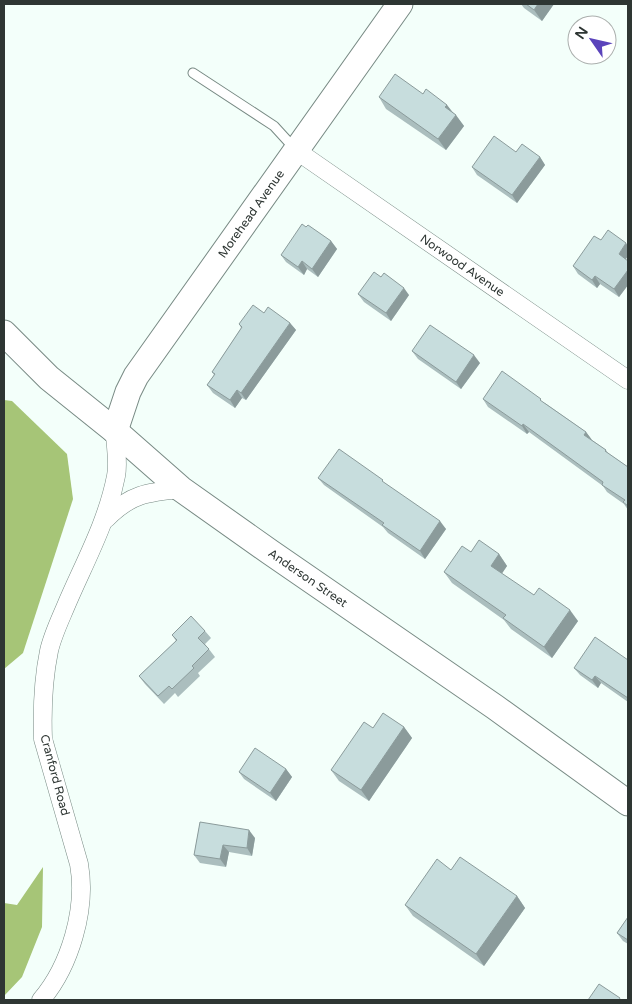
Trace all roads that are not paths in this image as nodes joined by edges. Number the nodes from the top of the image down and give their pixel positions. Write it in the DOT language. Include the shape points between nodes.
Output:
graph roads {
  1 [pos="400,4"];
  2 [pos="193,73"];
  3 [pos="297,151"];
  4 [pos="4,333"];
  5 [pos="628,378"];
  6 [pos="114,431"];
  7 [pos="181,489"];
  8 [pos="103,521"];
  9 [pos="628,803"];
  10 [pos="41,1000"];
  1 -- 3 [label="street, Morehead Avenue"];
  2 -- 3 [label="lane" via="274,126"];
  3 -- 5 [label="street, Norwood Avenue"];
  3 -- 6 [label="street, Morehead Avenue" via="136,376"];
  4 -- 6 [label="street, Anderson Street" via="49,378"];
  6 -- 7 [label="street, Anderson Street"];
  6 -- 8 [label="street, Cranford Road" via="117,474"];
  7 -- 8 [label="street, Cranford Road" via="157,491 134,498 118,506"];
  7 -- 9 [label="street, Anderson Street"];
  8 -- 10 [label="street, Cranford Road" via="57,627 45,675 43,739 82,881 70,946 61,972"];
}
